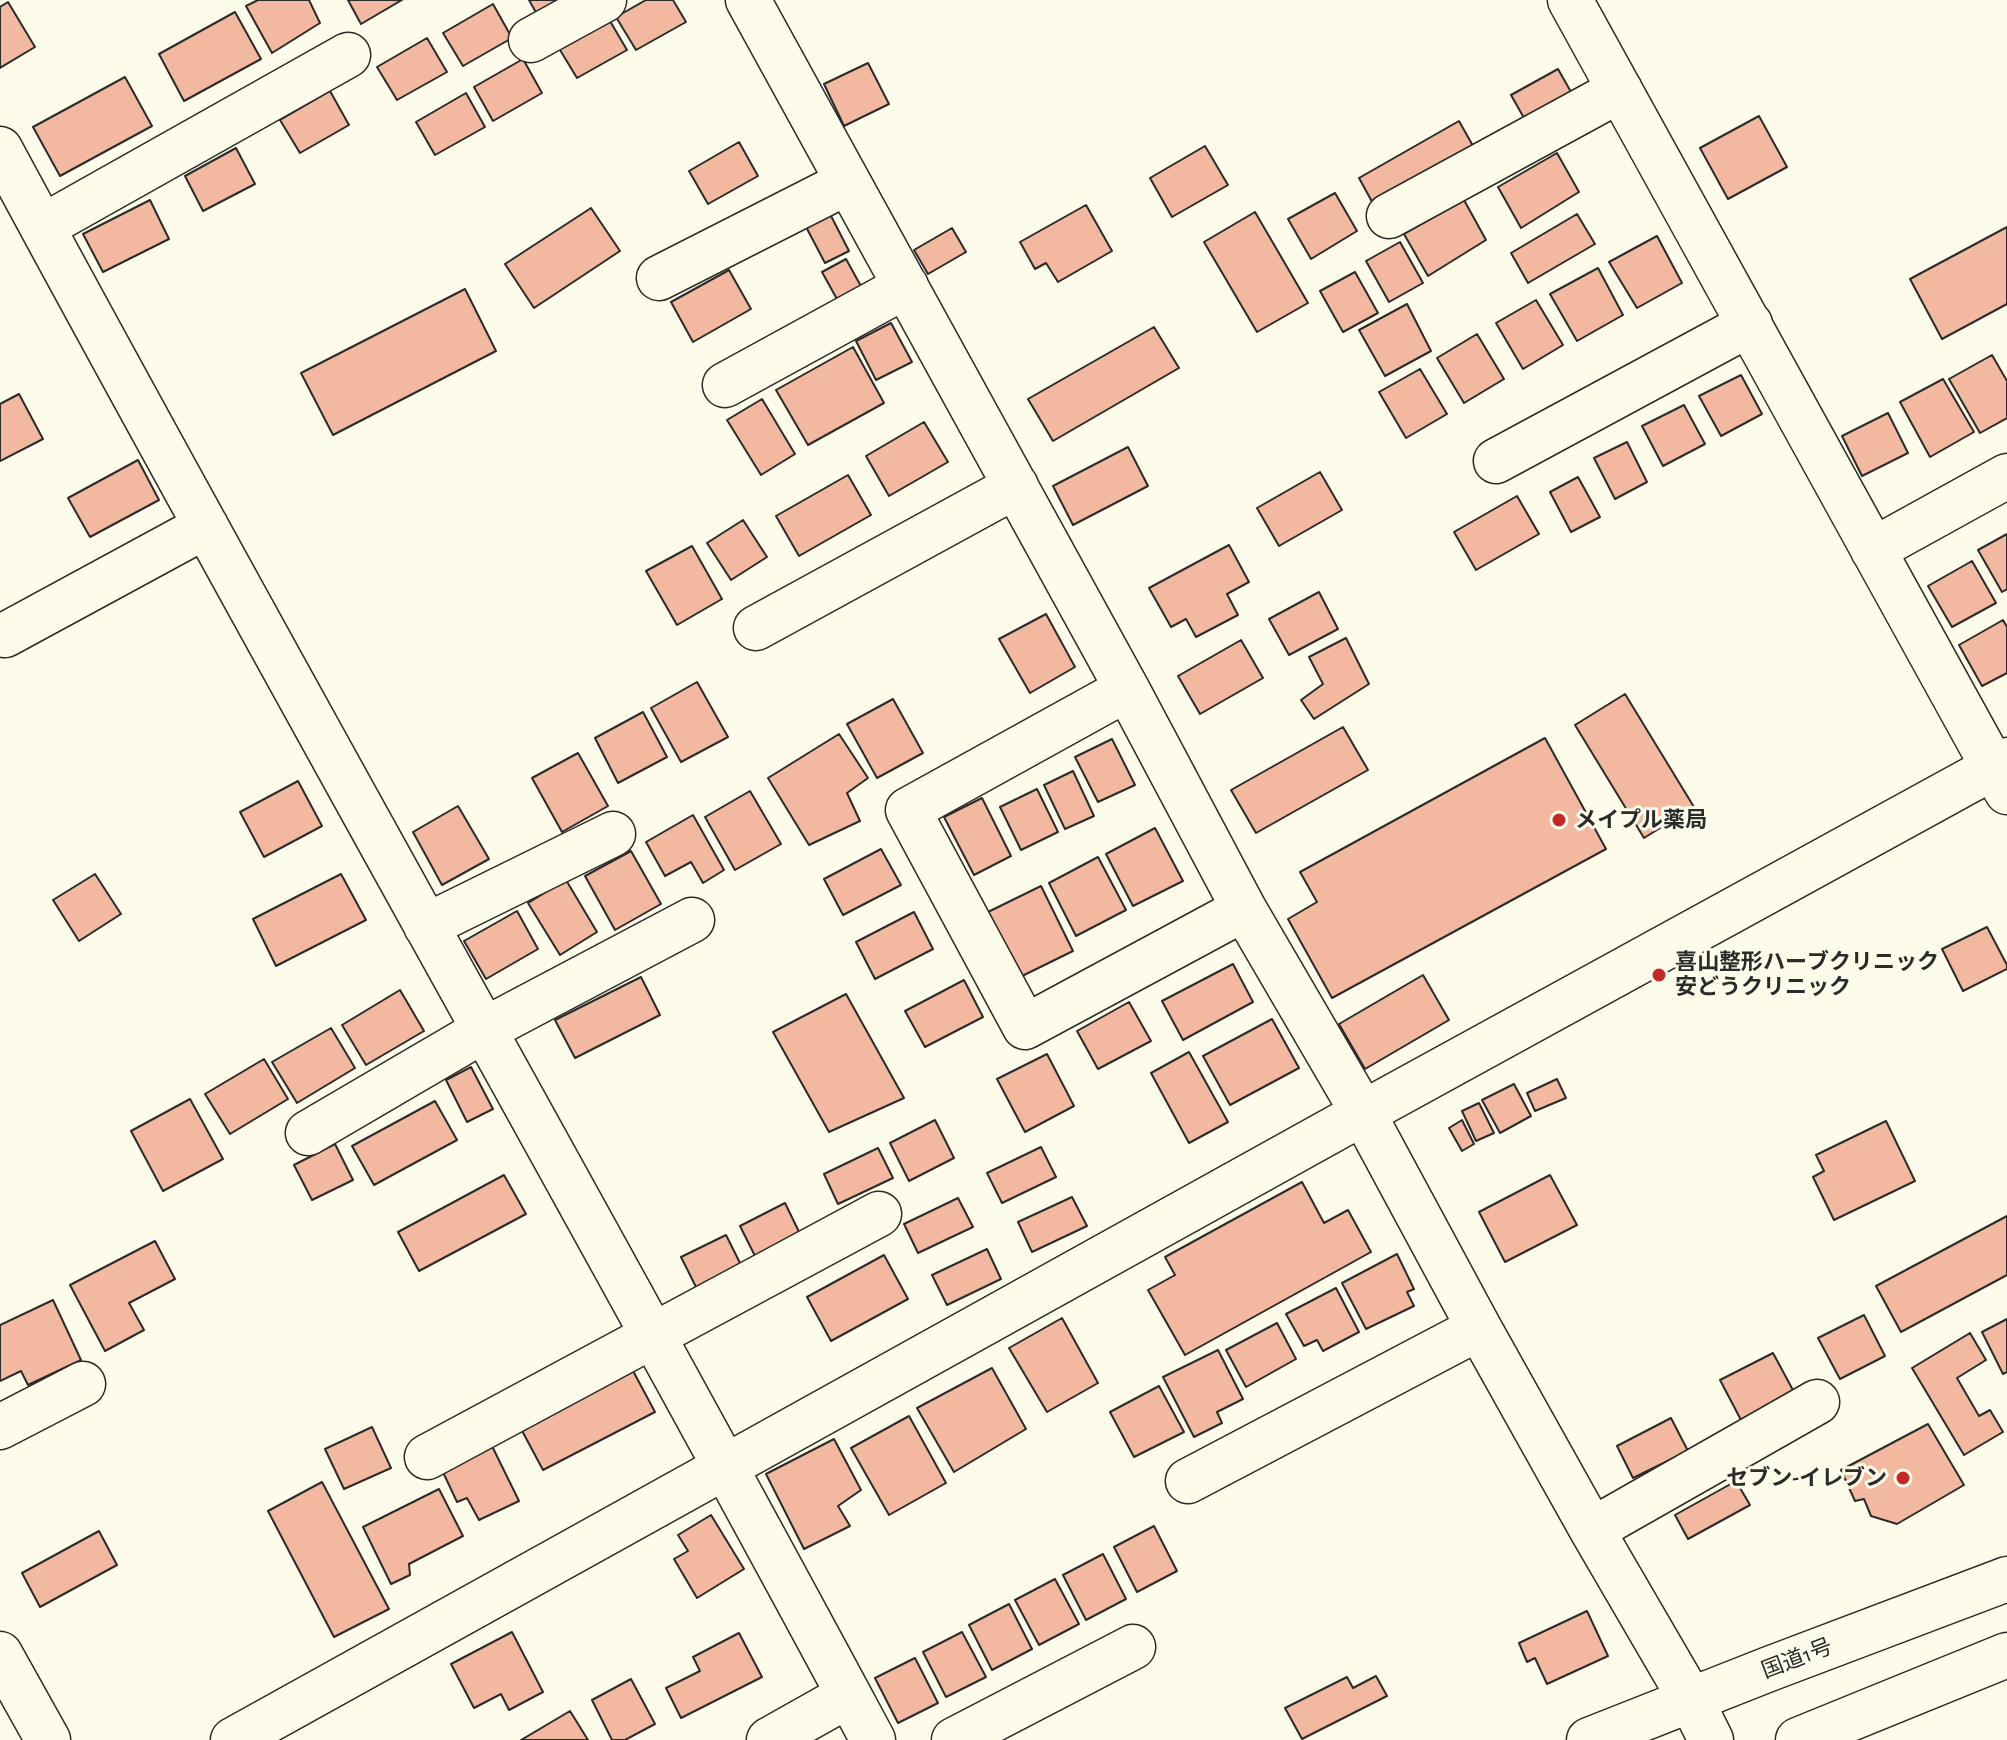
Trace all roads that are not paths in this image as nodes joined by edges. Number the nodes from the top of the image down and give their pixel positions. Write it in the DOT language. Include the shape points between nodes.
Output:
graph roads {
  1 [pos="604,0"];
  2 [pos="748,0"];
  3 [pos="1570,0"];
  4 [pos="531,40"];
  5 [pos="348,55"];
  6 [pos="1620,90"];
  7 [pos="0,149"];
  8 [pos="848,182"];
  9 [pos="1389,216"];
  10 [pos="42,227"];
  11 [pos="659,278"];
  12 [pos="906,286"];
  13 [pos="1750,324"];
  14 [pos="725,385"];
  15 [pos="1496,461"];
  16 [pos="2007,476"];
  17 [pos="1016,486"];
  18 [pos="206,526"];
  19 [pos="1873,550"];
  20 [pos="756,628"];
  21 [pos="5,635"];
  22 [pos="1127,689"];
  23 [pos="2003,773"];
  24 [pos="613,834"];
  25 [pos="1244,909"];
  26 [pos="692,920"];
  27 [pos="426,926"];
  28 [pos="484,1030"];
  29 [pos="1363,1113"];
  30 [pos="308,1133"];
  31 [pos="879,1214"];
  32 [pos="1479,1328"];
  33 [pos="654,1335"];
  34 [pos="83,1384"];
  35 [pos="1817,1402"];
  36 [pos="0,1427"];
  37 [pos="427,1457"];
  38 [pos="726,1466"];
  39 [pos="1188,1481"];
  40 [pos="1592,1530"];
  41 [pos="2007,1579"];
  42 [pos="1133,1647"];
  43 [pos="0,1654"];
  44 [pos="2007,1655"];
  45 [pos="849,1695"];
  46 [pos="1691,1700"];
  47 [pos="48,1740"];
  48 [pos="233,1740"];
  49 [pos="769,1740"];
  50 [pos="873,1740"];
  51 [pos="954,1740"];
  52 [pos="1589,1740"];
  53 [pos="1711,1740"];
  54 [pos="1798,1740"];
  1 -- 4 [label="main road"];
  2 -- 8 [label="main road"];
  3 -- 6 [label="main road"];
  5 -- 10 [label="main road"];
  6 -- 9 [label="main road"];
  6 -- 13 [label="main road"];
  7 -- 10 [label="main road"];
  8 -- 11 [label="main road"];
  8 -- 12 [label="main road"];
  10 -- 18 [label="main road"];
  12 -- 14 [label="main road"];
  12 -- 17 [label="main road"];
  13 -- 15 [label="main road"];
  13 -- 19 [label="main road"];
  16 -- 19 [label="main road"];
  17 -- 20 [label="main road"];
  17 -- 22 [label="main road"];
  18 -- 21 [label="main road"];
  18 -- 27 [label="main road"];
  19 -- 23 [label="main road"];
  22 -- 25 [label="main road"];
  22 -- 25 [label="main road" via="908,810 1025,1027"];
  23 -- 29 [label="main road"];
  24 -- 27 [label="main road"];
  25 -- 29 [label="main road"];
  26 -- 28 [label="main road"];
  27 -- 28 [label="main road"];
  28 -- 30 [label="main road"];
  28 -- 33 [label="main road"];
  29 -- 32 [label="main road"];
  29 -- 38 [label="main road"];
  31 -- 33 [label="main road"];
  32 -- 39 [label="main road"];
  32 -- 40 [label="main road"];
  33 -- 37 [label="main road"];
  33 -- 38 [label="main road"];
  34 -- 36 [label="main road"];
  35 -- 40 [label="main road"];
  38 -- 45 [label="main road"];
  38 -- 48 [label="main road"];
  40 -- 46 [label="main road"];
  41 -- 46 [label="main road, 国道1号"];
  42 -- 51 [label="main road"];
  43 -- 47 [label="main road"];
  44 -- 54 [label="main road"];
  45 -- 49 [label="main road"];
  45 -- 50 [label="main road"];
  46 -- 52 [label="main road, 国道1号"];
  46 -- 53 [label="main road"];
}
